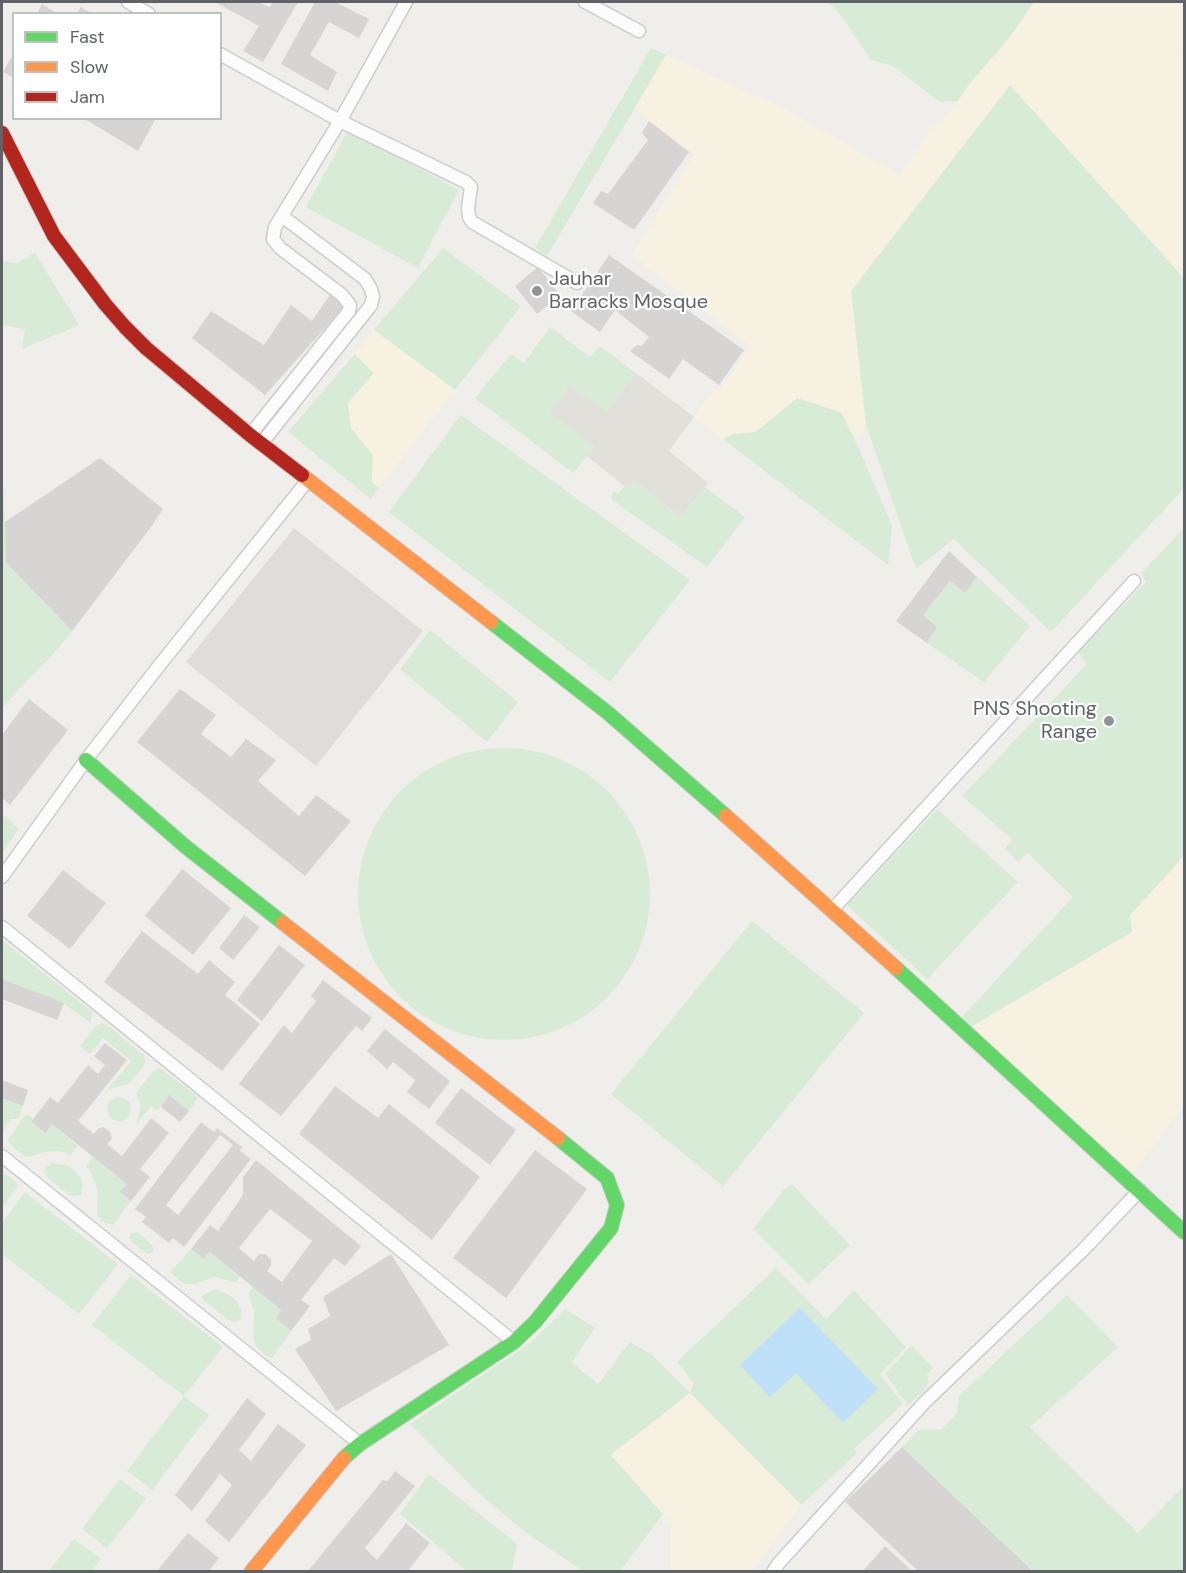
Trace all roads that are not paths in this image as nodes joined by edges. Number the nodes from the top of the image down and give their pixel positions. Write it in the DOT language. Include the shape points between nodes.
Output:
graph roads {
  1 [pos="128,2"];
  2 [pos="406,2"];
  3 [pos="585,2"];
  4 [pos="146,12"];
  5 [pos="639,31"];
  6 [pos="222,55"];
  7 [pos="340,121"];
  8 [pos="2,133"];
  9 [pos="282,216"];
  10 [pos="577,284"];
  11 [pos="255,439"];
  12 [pos="308,480"];
  13 [pos="1134,581"];
  14 [pos="86,760"];
  15 [pos="2,877"];
  16 [pos="831,910"];
  17 [pos="2,927"];
  18 [pos="2,1156"];
  19 [pos="1140,1190"];
  20 [pos="1185,1232"];
  21 [pos="514,1342"];
  22 [pos="360,1444"];
  23 [pos="251,1572"];
  24 [pos="774,1572"];
  1 -- 4 [label="street"];
  2 -- 7 [label="street"];
  3 -- 5 [label="street"];
  6 -- 7 [label="street"];
  7 -- 9 [label="street"];
  7 -- 10 [label="street" via="466,182 471,187 468,208 472,222"];
  8 -- 11 [label="street" via="54,236 105,304 146,348"];
  9 -- 11 [label="street" via="273,239 350,305"];
  9 -- 11 [label="street" via="365,279 374,297 364,314"];
  11 -- 12 [label="street"];
  12 -- 14 [label="street"];
  12 -- 16 [label="street" via="608,713"];
  13 -- 16 [label="street"];
  14 -- 15 [label="street"];
  14 -- 21 [label="street" via="186,847 607,1179 617,1205 611,1228 536,1322"];
  16 -- 19 [label="street"];
  17 -- 21 [label="street"];
  18 -- 22 [label="street"];
  19 -- 20 [label="street"];
  19 -- 24 [label="street" via="925,1402"];
  21 -- 22 [label="street"];
  22 -- 23 [label="street" via="340,1461"];
}
